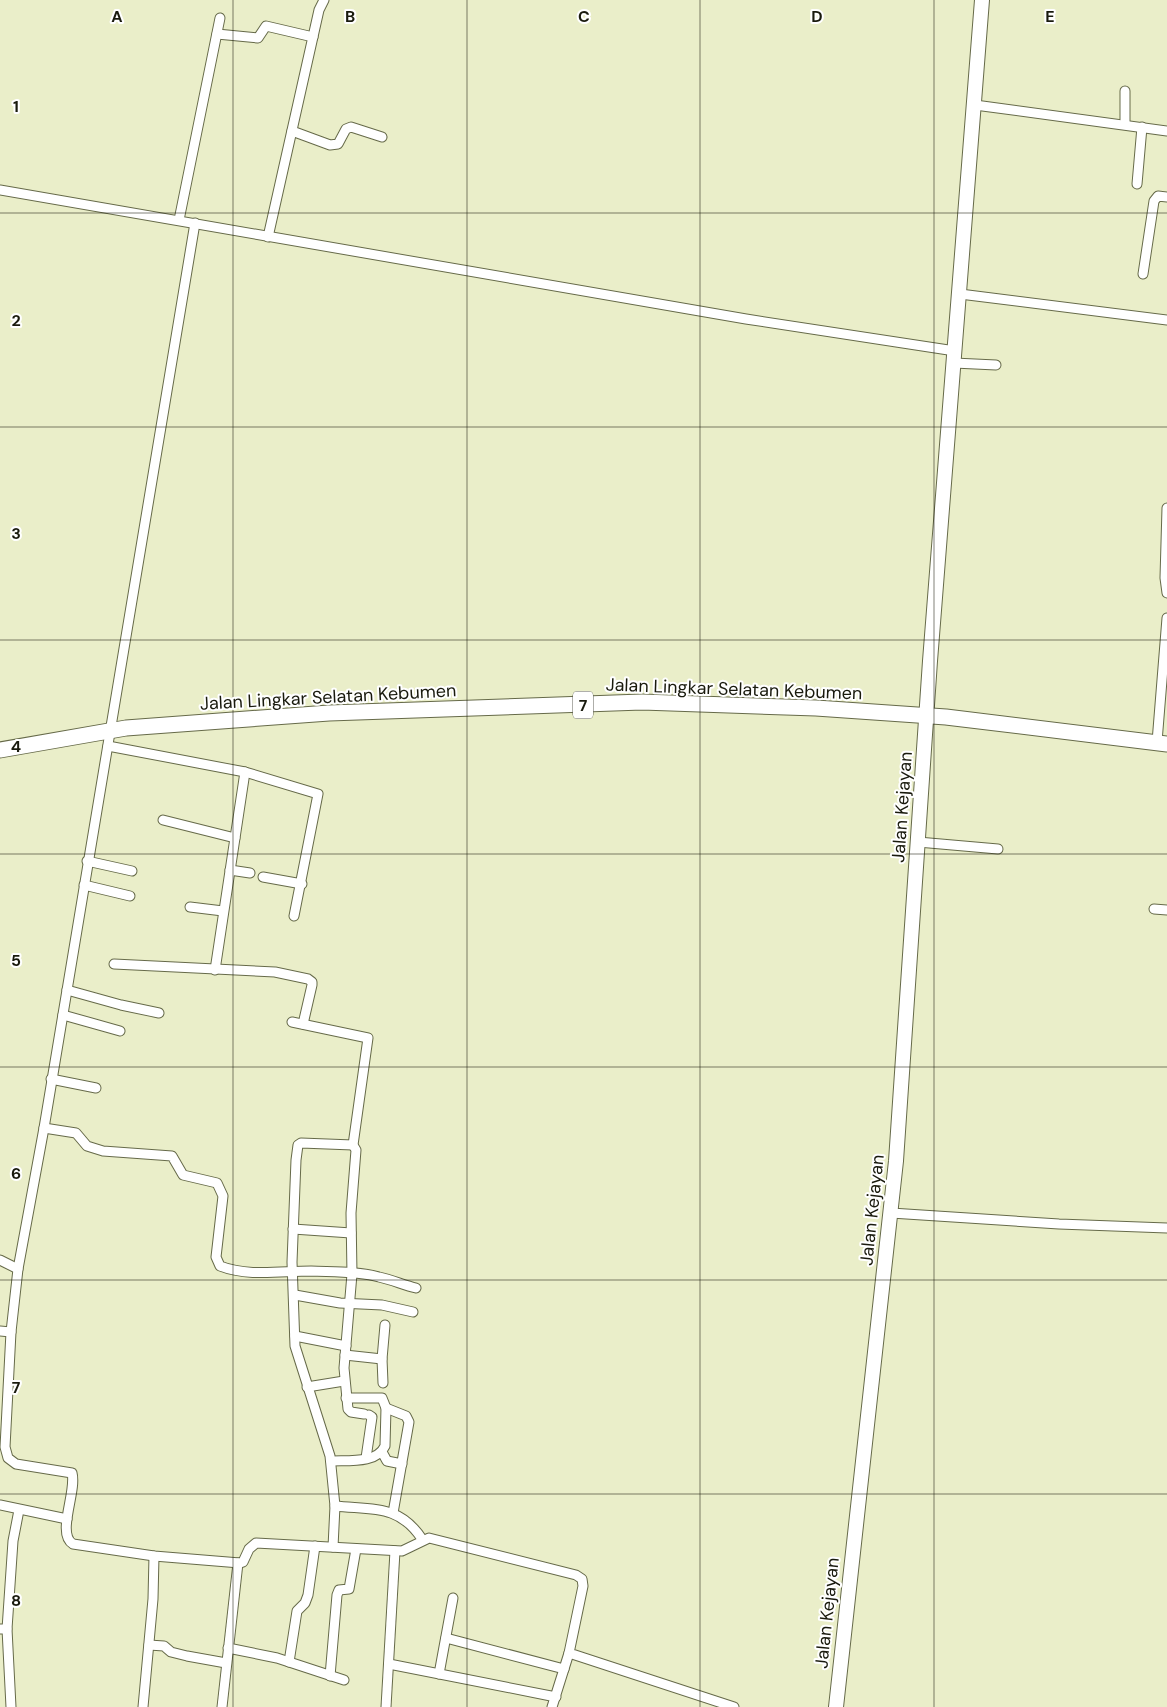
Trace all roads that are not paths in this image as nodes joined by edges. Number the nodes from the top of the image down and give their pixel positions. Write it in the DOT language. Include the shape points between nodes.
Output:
graph roads {
  1 [pos="324,0"];
  2 [pos="982,0"];
  3 [pos="220,18"];
  4 [pos="217,34"];
  5 [pos="313,37"];
  6 [pos="1125,91"];
  7 [pos="975,104"];
  8 [pos="1125,124"];
  9 [pos="1142,127"];
  10 [pos="1167,130"];
  11 [pos="292,131"];
  12 [pos="382,137"];
  13 [pos="1137,184"];
  14 [pos="0,190"];
  15 [pos="1167,197"];
  16 [pos="179,220"];
  17 [pos="195,223"];
  18 [pos="268,237"];
  19 [pos="1142,274"];
  20 [pos="960,294"];
  21 [pos="1167,320"];
  22 [pos="954,357"];
  23 [pos="996,365"];
  24 [pos="1167,508"];
  25 [pos="1166,539"];
  26 [pos="1167,593"];
  27 [pos="1167,618"];
  28 [pos="927,716"];
  29 [pos="111,731"];
  30 [pos="1162,743"];
  31 [pos="108,746"];
  32 [pos="0,750"];
  33 [pos="245,772"];
  34 [pos="164,820"];
  35 [pos="235,838"];
  36 [pos="918,842"];
  37 [pos="998,849"];
  38 [pos="88,861"];
  39 [pos="230,870"];
  40 [pos="132,871"];
  41 [pos="250,873"];
  42 [pos="264,877"];
  43 [pos="302,884"];
  44 [pos="84,885"];
  45 [pos="130,896"];
  46 [pos="190,907"];
  47 [pos="1154,909"];
  48 [pos="1167,910"];
  49 [pos="223,912"];
  50 [pos="294,916"];
  51 [pos="114,964"];
  52 [pos="215,970"];
  53 [pos="67,990"];
  54 [pos="159,1013"];
  55 [pos="62,1015"];
  56 [pos="292,1022"];
  57 [pos="303,1024"];
  58 [pos="120,1031"];
  59 [pos="51,1079"];
  60 [pos="96,1088"];
  61 [pos="44,1128"];
  62 [pos="353,1145"];
  63 [pos="891,1213"];
  64 [pos="1167,1228"];
  65 [pos="293,1229"];
  66 [pos="351,1233"];
  67 [pos="0,1260"];
  68 [pos="18,1269"];
  69 [pos="293,1272"];
  70 [pos="352,1274"];
  71 [pos="416,1288"];
  72 [pos="295,1295"];
  73 [pos="350,1303"];
  74 [pos="413,1312"];
  75 [pos="385,1325"];
  76 [pos="0,1331"];
  77 [pos="11,1332"];
  78 [pos="295,1336"];
  79 [pos="345,1351"];
  80 [pos="382,1359"];
  81 [pos="344,1381"];
  82 [pos="383,1383"];
  83 [pos="307,1387"];
  84 [pos="346,1398"];
  85 [pos="386,1408"];
  86 [pos="370,1431"];
  87 [pos="387,1432"];
  88 [pos="382,1452"];
  89 [pos="4,1458"];
  90 [pos="366,1458"];
  91 [pos="331,1461"];
  92 [pos="402,1464"];
  93 [pos="0,1505"];
  94 [pos="335,1506"];
  95 [pos="19,1510"];
  96 [pos="393,1513"];
  97 [pos="67,1518"];
  98 [pos="422,1540"];
  99 [pos="315,1546"];
  100 [pos="333,1547"];
  101 [pos="356,1549"];
  102 [pos="395,1551"];
  103 [pos="154,1556"];
  104 [pos="238,1563"];
  105 [pos="453,1598"];
  106 [pos="3,1629"];
  107 [pos="446,1638"];
  108 [pos="148,1645"];
  109 [pos="228,1648"];
  110 [pos="569,1653"];
  111 [pos="226,1662"];
  112 [pos="289,1662"];
  113 [pos="389,1664"];
  114 [pos="564,1669"];
  115 [pos="439,1674"];
  116 [pos="330,1676"];
  117 [pos="344,1680"];
  118 [pos="10,1694"];
  119 [pos="0,1695"];
  120 [pos="556,1697"];
  121 [pos="11,1707"];
  122 [pos="143,1707"];
  123 [pos="222,1707"];
  124 [pos="386,1707"];
  125 [pos="552,1707"];
  126 [pos="734,1707"];
  127 [pos="836,1707"];
  1 -- 5 [label="street"];
  2 -- 7 [label="main road, Jalan Kejayan"];
  3 -- 4 [label="street"];
  4 -- 5 [label="street" via="258,38 266,26"];
  4 -- 16 [label="street"];
  5 -- 11 [label="street"];
  6 -- 8 [label="street"];
  7 -- 8 [label="street"];
  7 -- 20 [label="main road, Jalan Kejayan"];
  8 -- 9 [label="street"];
  9 -- 10 [label="street"];
  9 -- 13 [label="street"];
  11 -- 12 [label="street" via="330,145 338,144 346,129 351,128"];
  11 -- 18 [label="street"];
  14 -- 16 [label="street"];
  15 -- 19 [label="street" via="1158,196 1154,201"];
  16 -- 17 [label="street"];
  17 -- 18 [label="street"];
  17 -- 29 [label="street"];
  18 -- 22 [label="street"];
  20 -- 21 [label="street"];
  20 -- 22 [label="main road, Jalan Kejayan"];
  22 -- 23 [label="street"];
  22 -- 28 [label="main road, Jalan Kejayan"];
  24 -- 25 [label="street"];
  25 -- 26 [label="street"];
  27 -- 30 [label="street"];
  28 -- 29 [label="highway, Jalan Lingkar Selatan Kebumen / 7" via="816,708 642,702 329,713"];
  28 -- 30 [label="highway, Jalan Lingkar Selatan Kebumen / 7"];
  28 -- 36 [label="main road, Jalan Kejayan"];
  29 -- 31 [label="street"];
  29 -- 32 [label="highway, Jalan Lingkar Selatan Kebumen / 7"];
  31 -- 33 [label="street"];
  31 -- 38 [label="street"];
  33 -- 35 [label="street"];
  33 -- 43 [label="street" via="319,795"];
  34 -- 35 [label="street"];
  35 -- 39 [label="street"];
  36 -- 37 [label="street"];
  36 -- 63 [label="main road, Jalan Kejayan"];
  38 -- 40 [label="street"];
  38 -- 44 [label="street"];
  39 -- 41 [label="street"];
  39 -- 49 [label="street"];
  42 -- 43 [label="street"];
  43 -- 50 [label="street"];
  44 -- 45 [label="street"];
  44 -- 53 [label="street"];
  46 -- 49 [label="street"];
  47 -- 48 [label="street"];
  49 -- 52 [label="street"];
  51 -- 52 [label="street"];
  52 -- 57 [label="street" via="275,972 311,980"];
  53 -- 54 [label="street"];
  53 -- 55 [label="street"];
  55 -- 58 [label="street"];
  55 -- 59 [label="street"];
  56 -- 57 [label="street"];
  57 -- 62 [label="street" via="368,1038"];
  59 -- 60 [label="street"];
  59 -- 61 [label="street"];
  61 -- 68 [label="street"];
  61 -- 69 [label="street" via="76,1133 87,1146 103,1151 172,1156 183,1175 214,1182 222,1190 216,1257 220,1266"];
  62 -- 65 [label="street" via="298,1145"];
  62 -- 66 [label="street" via="356,1150"];
  63 -- 64 [label="street"];
  63 -- 127 [label="main road, Jalan Kejayan"];
  65 -- 66 [label="street"];
  65 -- 69 [label="street"];
  66 -- 70 [label="street"];
  67 -- 68 [label="street"];
  68 -- 77 [label="street"];
  69 -- 70 [label="street"];
  69 -- 72 [label="street"];
  70 -- 71 [label="street" via="379,1277"];
  70 -- 73 [label="street"];
  72 -- 73 [label="street"];
  72 -- 78 [label="street"];
  73 -- 74 [label="street" via="382,1305"];
  73 -- 79 [label="street"];
  75 -- 80 [label="street"];
  76 -- 77 [label="street"];
  77 -- 89 [label="street"];
  78 -- 79 [label="street"];
  78 -- 83 [label="street"];
  79 -- 80 [label="street"];
  79 -- 81 [label="street"];
  80 -- 82 [label="street"];
  81 -- 83 [label="street"];
  81 -- 84 [label="street"];
  83 -- 91 [label="street"];
  84 -- 85 [label="street" via="382,1398"];
  84 -- 86 [label="street" via="349,1411 372,1417"];
  85 -- 87 [label="street"];
  85 -- 92 [label="street" via="409,1418"];
  86 -- 87 [label="street"];
  86 -- 90 [label="street"];
  87 -- 88 [label="street"];
  88 -- 90 [label="street"];
  88 -- 92 [label="street" via="387,1461"];
  89 -- 97 [label="street" via="16,1464 72,1473 73,1492"];
  90 -- 91 [label="street"];
  91 -- 94 [label="street"];
  92 -- 96 [label="street"];
  93 -- 95 [label="street"];
  94 -- 96 [label="street"];
  94 -- 100 [label="street"];
  95 -- 97 [label="street"];
  95 -- 106 [label="street"];
  96 -- 98 [label="street" via="410,1525"];
  97 -- 103 [label="street" via="66,1535 73,1544"];
  98 -- 102 [label="street" via="408,1550"];
  98 -- 110 [label="street" via="437,1539 582,1579"];
  99 -- 100 [label="street"];
  99 -- 104 [label="street" via="256,1543 243,1562"];
  99 -- 112 [label="street" via="308,1595 297,1611"];
  100 -- 101 [label="street"];
  101 -- 102 [label="street"];
  101 -- 116 [label="street" via="349,1588 339,1590 337,1595"];
  102 -- 113 [label="street"];
  103 -- 104 [label="street"];
  103 -- 108 [label="street"];
  104 -- 109 [label="street"];
  105 -- 107 [label="street"];
  106 -- 118 [label="street"];
  107 -- 114 [label="street"];
  107 -- 115 [label="street"];
  108 -- 111 [label="street"];
  108 -- 122 [label="street"];
  109 -- 111 [label="street"];
  109 -- 112 [label="street"];
  110 -- 114 [label="street"];
  110 -- 126 [label="street"];
  111 -- 123 [label="street"];
  112 -- 116 [label="street"];
  113 -- 115 [label="street"];
  113 -- 124 [label="street"];
  114 -- 120 [label="street"];
  115 -- 120 [label="street"];
  116 -- 117 [label="street"];
  118 -- 119 [label="street"];
  118 -- 121 [label="street"];
  120 -- 125 [label="street"];
}
